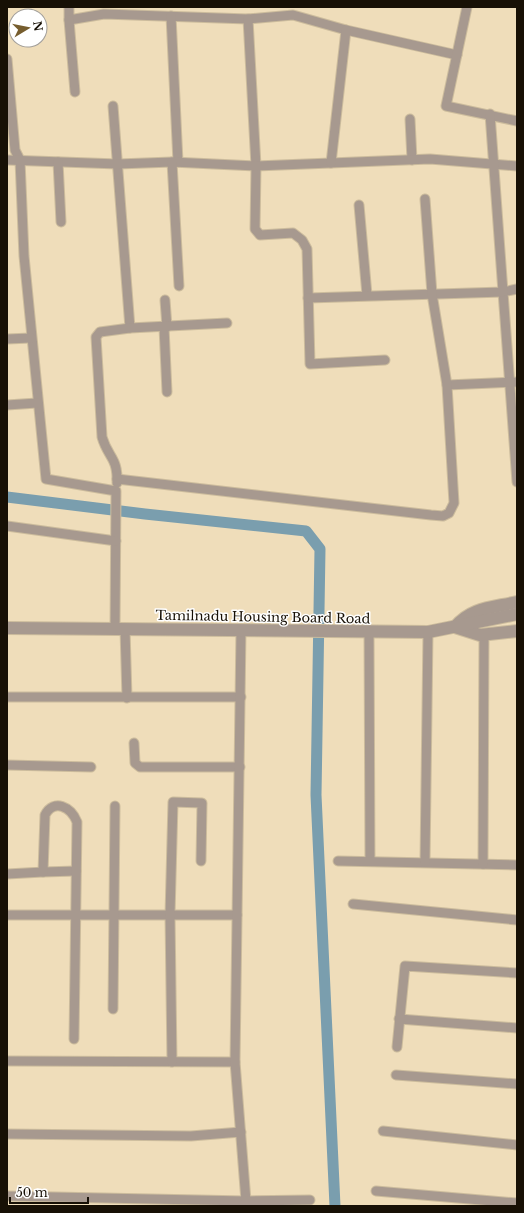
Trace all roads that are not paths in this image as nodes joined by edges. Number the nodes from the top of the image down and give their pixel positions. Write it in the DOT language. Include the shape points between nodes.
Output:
graph roads {
  1 [pos="69,7"];
  2 [pos="467,7"];
  3 [pos="171,16"];
  4 [pos="248,19"];
  5 [pos="69,20"];
  6 [pos="346,30"];
  7 [pos="457,55"];
  8 [pos="7,58"];
  9 [pos="75,92"];
  10 [pos="113,106"];
  11 [pos="490,114"];
  12 [pos="410,119"];
  13 [pos="517,121"];
  14 [pos="7,160"];
  15 [pos="20,160"];
  16 [pos="412,160"];
  17 [pos="58,162"];
  18 [pos="175,162"];
  19 [pos="331,163"];
  20 [pos="493,163"];
  21 [pos="118,164"];
  22 [pos="256,166"];
  23 [pos="517,166"];
  24 [pos="425,199"];
  25 [pos="359,205"];
  26 [pos="61,222"];
  27 [pos="180,286"];
  28 [pos="517,289"];
  29 [pos="503,292"];
  30 [pos="432,294"];
  31 [pos="367,295"];
  32 [pos="308,298"];
  33 [pos="165,300"];
  34 [pos="227,323"];
  35 [pos="165,327"];
  36 [pos="130,328"];
  37 [pos="31,338"];
  38 [pos="7,339"];
  39 [pos="385,360"];
  40 [pos="513,382"];
  41 [pos="447,385"];
  42 [pos="167,392"];
  43 [pos="37,402"];
  44 [pos="7,405"];
  45 [pos="117,479"];
  46 [pos="517,482"];
  47 [pos="116,495"];
  48 [pos="7,526"];
  49 [pos="116,541"];
  50 [pos="517,602"];
  51 [pos="517,614"];
  52 [pos="455,627"];
  53 [pos="7,628"];
  54 [pos="120,629"];
  55 [pos="242,630"];
  56 [pos="517,631"];
  57 [pos="369,632"];
  58 [pos="428,632"];
  59 [pos="484,635"];
  60 [pos="7,697"];
  61 [pos="241,697"];
  62 [pos="127,698"];
  63 [pos="134,743"];
  64 [pos="7,765"];
  65 [pos="91,767"];
  66 [pos="240,767"];
  67 [pos="114,806"];
  68 [pos="202,861"];
  69 [pos="338,861"];
  70 [pos="370,862"];
  71 [pos="425,862"];
  72 [pos="483,864"];
  73 [pos="517,865"];
  74 [pos="76,871"];
  75 [pos="43,872"];
  76 [pos="7,874"];
  77 [pos="353,904"];
  78 [pos="112,914"];
  79 [pos="7,915"];
  80 [pos="76,915"];
  81 [pos="170,915"];
  82 [pos="237,915"];
  83 [pos="517,920"];
  84 [pos="517,973"];
  85 [pos="113,1009"];
  86 [pos="399,1019"];
  87 [pos="517,1028"];
  88 [pos="74,1039"];
  89 [pos="397,1047"];
  90 [pos="7,1061"];
  91 [pos="172,1062"];
  92 [pos="235,1062"];
  93 [pos="396,1075"];
  94 [pos="517,1084"];
  95 [pos="383,1131"];
  96 [pos="241,1132"];
  97 [pos="7,1134"];
  98 [pos="517,1145"];
  99 [pos="376,1191"];
  100 [pos="7,1196"];
  101 [pos="310,1200"];
  102 [pos="188,1203"];
  103 [pos="246,1203"];
  104 [pos="517,1203"];
  1 -- 5 [label="street"];
  2 -- 7 [label="street"];
  3 -- 4 [label="street"];
  3 -- 5 [label="street" via="104,14"];
  3 -- 18 [label="street"];
  4 -- 6 [label="street" via="293,16"];
  4 -- 22 [label="street"];
  5 -- 9 [label="street"];
  6 -- 7 [label="street"];
  6 -- 19 [label="street"];
  7 -- 11 [label="street" via="446,106"];
  8 -- 15 [label="street" via="15,150"];
  10 -- 21 [label="street"];
  11 -- 13 [label="street"];
  11 -- 20 [label="street"];
  12 -- 16 [label="street"];
  14 -- 15 [label="street"];
  15 -- 17 [label="street"];
  15 -- 37 [label="street"];
  16 -- 19 [label="street"];
  16 -- 20 [label="street"];
  17 -- 21 [label="street"];
  17 -- 26 [label="street"];
  18 -- 21 [label="street"];
  18 -- 22 [label="street"];
  18 -- 27 [label="street"];
  19 -- 22 [label="street"];
  20 -- 23 [label="street"];
  20 -- 29 [label="street"];
  21 -- 36 [label="street"];
  22 -- 32 [label="street" via="255,229 260,235 294,233 302,240 307,250"];
  24 -- 30 [label="street"];
  25 -- 31 [label="street"];
  28 -- 29 [label="street"];
  29 -- 30 [label="street"];
  29 -- 40 [label="street"];
  30 -- 31 [label="street"];
  30 -- 41 [label="street"];
  31 -- 32 [label="street"];
  32 -- 39 [label="street" via="310,364"];
  33 -- 35 [label="street"];
  34 -- 35 [label="street"];
  35 -- 36 [label="street"];
  35 -- 42 [label="street"];
  36 -- 45 [label="street" via="100,332 96,337 102,437 105,447 114,459"];
  37 -- 38 [label="street"];
  37 -- 43 [label="street"];
  40 -- 41 [label="street"];
  40 -- 46 [label="street"];
  41 -- 45 [label="street" via="454,503 449,514 443,516"];
  43 -- 44 [label="street"];
  43 -- 47 [label="street" via="46,479"];
  45 -- 47 [label="street"];
  47 -- 49 [label="street"];
  48 -- 49 [label="street"];
  49 -- 54 [label="street"];
  50 -- 52 [label="street" via="475,611 463,618"];
  51 -- 52 [label="street, Tamilnadu Housing Board Road"];
  52 -- 58 [label="street, Tamilnadu Housing Board Road"];
  52 -- 59 [label="street"];
  53 -- 54 [label="street, Tamilnadu Housing Board Road"];
  54 -- 55 [label="street, Tamilnadu Housing Board Road"];
  54 -- 62 [label="street"];
  55 -- 57 [label="street, Tamilnadu Housing Board Road"];
  55 -- 61 [label="street"];
  56 -- 59 [label="street"];
  57 -- 58 [label="street, Tamilnadu Housing Board Road"];
  57 -- 70 [label="street"];
  58 -- 71 [label="street"];
  59 -- 72 [label="street"];
  60 -- 62 [label="street"];
  61 -- 62 [label="street"];
  61 -- 66 [label="street"];
  63 -- 66 [label="street" via="135,763 140,767"];
  64 -- 65 [label="street"];
  66 -- 82 [label="street"];
  67 -- 78 [label="street"];
  68 -- 81 [label="street" via="202,803 173,802"];
  69 -- 70 [label="street"];
  70 -- 71 [label="street"];
  71 -- 72 [label="street"];
  72 -- 73 [label="street"];
  74 -- 75 [label="street"];
  74 -- 75 [label="street" via="77,822 72,811 59,807 47,810 45,815"];
  74 -- 80 [label="street"];
  75 -- 76 [label="street"];
  77 -- 83 [label="street"];
  78 -- 80 [label="street"];
  78 -- 81 [label="street"];
  78 -- 85 [label="street"];
  79 -- 80 [label="street"];
  80 -- 88 [label="street"];
  81 -- 82 [label="street"];
  81 -- 91 [label="street"];
  82 -- 92 [label="street"];
  84 -- 86 [label="street" via="406,966"];
  86 -- 87 [label="street"];
  86 -- 89 [label="street"];
  90 -- 91 [label="street"];
  91 -- 92 [label="street"];
  92 -- 96 [label="street"];
  93 -- 94 [label="street"];
  95 -- 98 [label="street"];
  96 -- 97 [label="street" via="191,1136"];
  96 -- 103 [label="street"];
  99 -- 104 [label="street"];
  100 -- 102 [label="street"];
  101 -- 103 [label="street"];
  102 -- 103 [label="street"];
}
